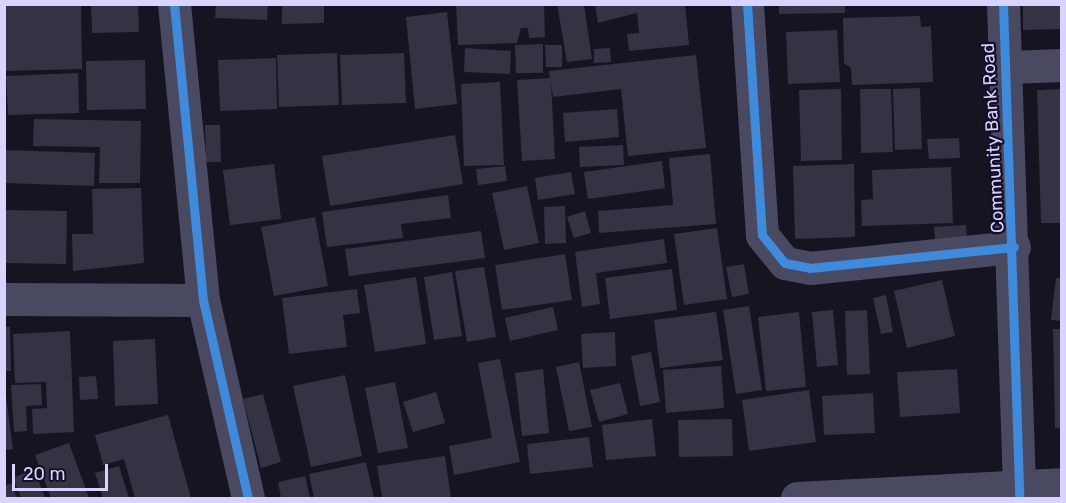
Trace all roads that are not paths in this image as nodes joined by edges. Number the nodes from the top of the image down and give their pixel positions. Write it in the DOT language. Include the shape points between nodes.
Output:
graph roads {
  1 [pos="174,4"];
  2 [pos="747,4"];
  3 [pos="1003,4"];
  4 [pos="1062,65"];
  5 [pos="1007,67"];
  6 [pos="1014,247"];
  7 [pos="4,299"];
  8 [pos="203,300"];
  9 [pos="1062,484"];
  10 [pos="1019,492"];
  11 [pos="248,498"];
  12 [pos="797,498"];
  1 -- 8 [label="street"];
  2 -- 6 [label="street" via="762,235 785,263 810,268"];
  3 -- 5 [label="street, Community Bank Road"];
  4 -- 5 [label="street"];
  5 -- 6 [label="street, Community Bank Road"];
  6 -- 10 [label="street, Community Bank Road"];
  7 -- 8 [label="street"];
  8 -- 11 [label="street"];
  9 -- 10 [label="street"];
  10 -- 12 [label="street"];
}
